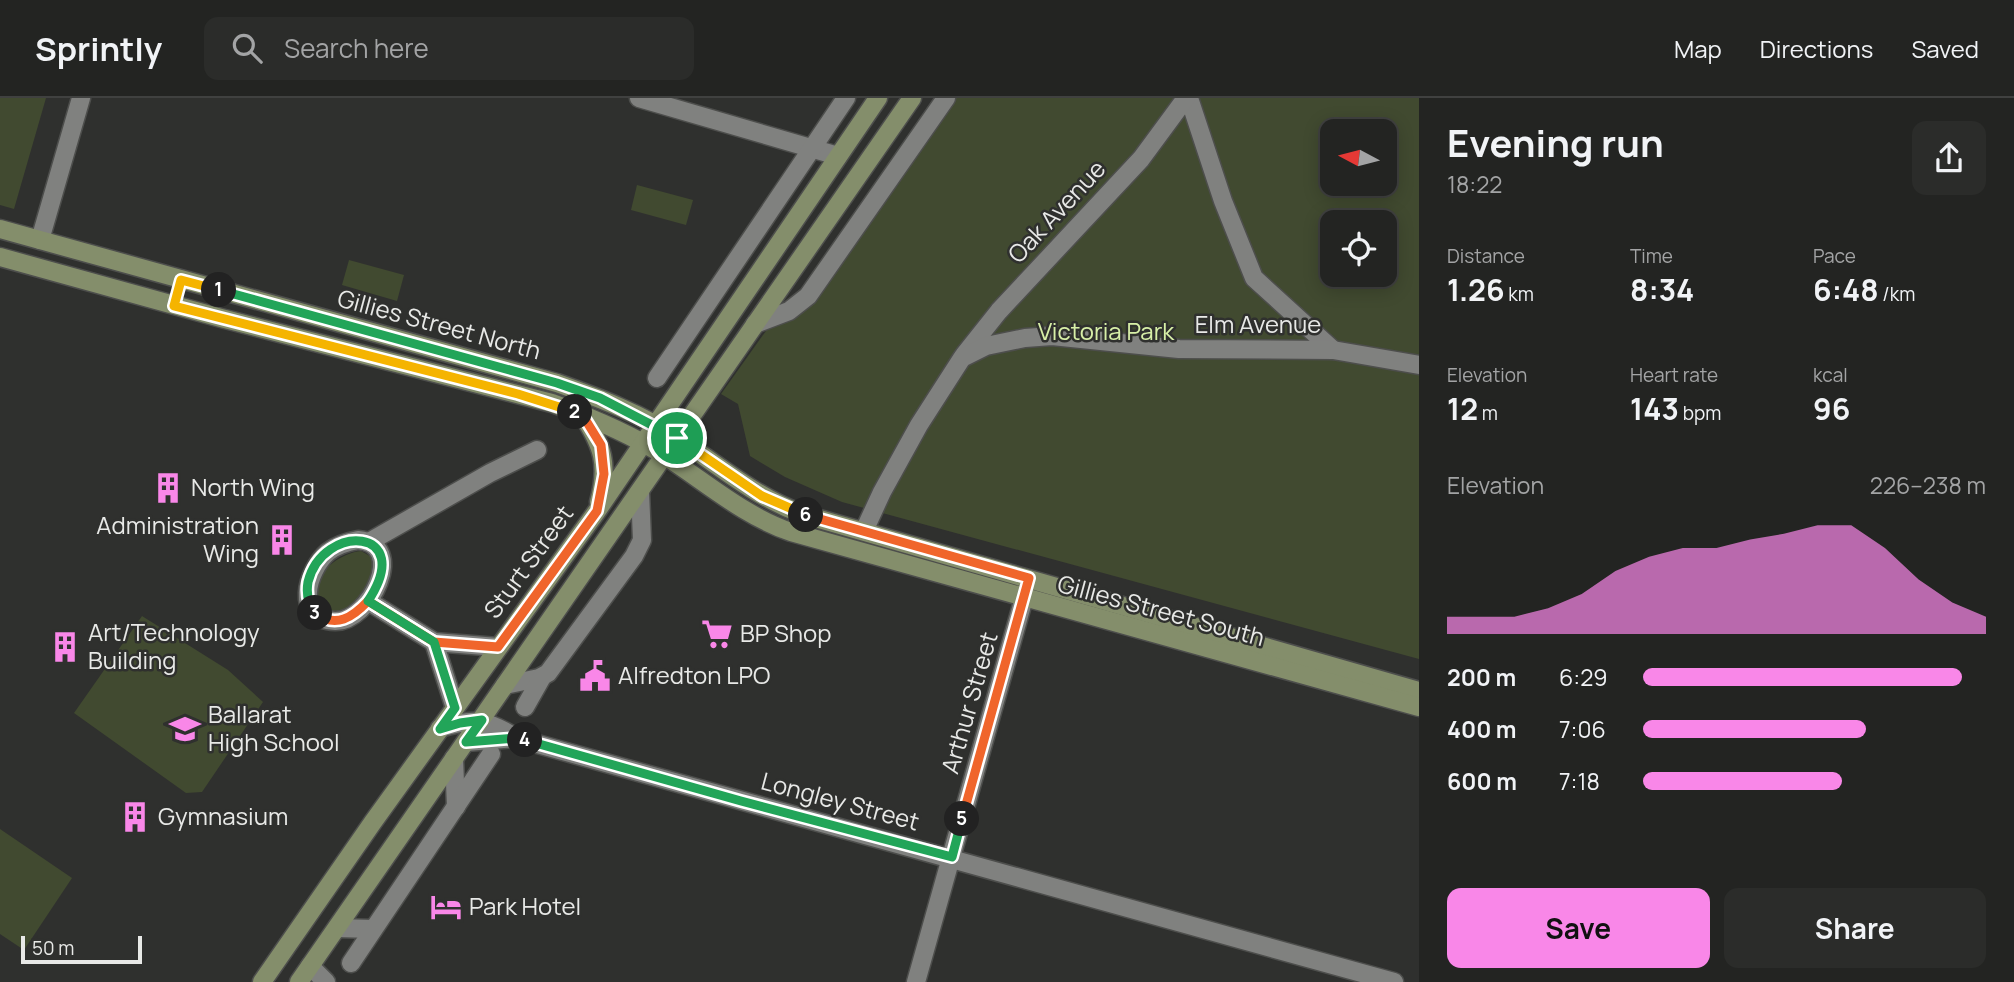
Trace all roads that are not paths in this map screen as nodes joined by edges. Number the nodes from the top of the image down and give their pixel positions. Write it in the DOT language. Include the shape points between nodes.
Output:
graph roads {
  1 [pos="81,98"];
  2 [pos="639,98"];
  3 [pos="846,98"];
  4 [pos="878,98"];
  5 [pos="912,98"];
  6 [pos="946,98"];
  7 [pos="1187,98"];
  8 [pos="811,148"];
  9 [pos="838,156"];
  10 [pos="0,229"];
  11 [pos="40,240"];
  12 [pos="0,257"];
  13 [pos="181,280"];
  14 [pos="174,306"];
  15 [pos="755,324"];
  16 [pos="1333,350"];
  17 [pos="962,358"];
  18 [pos="1419,365"];
  19 [pos="657,378"];
  20 [pos="582,414"];
  21 [pos="654,425"];
  22 [pos="677,438"];
  23 [pos="643,443"];
  24 [pos="537,450"];
  25 [pos="665,456"];
  26 [pos="640,491"];
  27 [pos="597,511"];
  28 [pos="864,531"];
  29 [pos="369,542"];
  30 [pos="1029,578"];
  31 [pos="1024,598"];
  32 [pos="368,601"];
  33 [pos="434,642"];
  34 [pos="498,647"];
  35 [pos="542,677"];
  36 [pos="505,685"];
  37 [pos="1419,691"];
  38 [pos="1419,707"];
  39 [pos="455,708"];
  40 [pos="525,708"];
  41 [pos="482,720"];
  42 [pos="440,729"];
  43 [pos="516,738"];
  44 [pos="466,742"];
  45 [pos="491,754"];
  46 [pos="454,758"];
  47 [pos="456,807"];
  48 [pos="952,857"];
  49 [pos="337,928"];
  50 [pos="373,929"];
  51 [pos="351,964"];
  52 [pos="310,966"];
  53 [pos="262,982"];
  54 [pos="299,982"];
  55 [pos="327,982"];
  56 [pos="916,982"];
  57 [pos="1394,982"];
  1 -- 11 [label="street"];
  2 -- 8 [label="street"];
  3 -- 8 [label="street"];
  4 -- 9 [label="main road, Sturt Street"];
  5 -- 15 [label="main road, Sturt Street"];
  6 -- 15 [label="street" via="808,296 789,311"];
  7 -- 16 [label="street, Oak Avenue" via="1254,278"];
  7 -- 17 [label="street, Oak Avenue" via="1141,159 999,311"];
  8 -- 9 [label="street"];
  8 -- 19 [label="street"];
  9 -- 21 [label="main road, Sturt Street"];
  10 -- 11 [label="main road, Gillies Street North"];
  11 -- 13 [label="main road, Gillies Street North"];
  12 -- 14 [label="main road, Gillies Street North"];
  13 -- 14 [label="main road"];
  13 -- 21 [label="main road, Gillies Street North" via="557,383"];
  14 -- 20 [label="main road, Gillies Street North"];
  15 -- 22 [label="main road, Sturt Street"];
  16 -- 17 [label="street, Elm Avenue" via="1179,349 1052,336 992,344"];
  16 -- 18 [label="street, Elm Avenue"];
  17 -- 28 [label="street" via="919,425"];
  20 -- 23 [label="main road, Gillies Street North"];
  20 -- 27 [label="main road" via="601,445 603,488"];
  21 -- 22 [label="main road, Gillies Street North"];
  21 -- 23 [label="main road, Sturt Street"];
  22 -- 25 [label="main road, Sturt Street"];
  22 -- 28 [label="main road, Gillies Street South" via="773,502"];
  23 -- 25 [label="main road, Gillies Street North"];
  23 -- 27 [label="main road, Sturt Street"];
  24 -- 29 [label="street"];
  25 -- 26 [label="main road, Sturt Street"];
  25 -- 31 [label="main road, Gillies Street South" via="776,527"];
  26 -- 35 [label="street" via="638,551"];
  26 -- 36 [label="main road, Sturt Street"];
  27 -- 34 [label="main road, Sturt Street"];
  28 -- 30 [label="main road, Gillies Street South"];
  29 -- 32 [label="street" via="379,551 382,563 378,584"];
  29 -- 32 [label="street" via="354,541 330,550 314,569 307,593 313,612 329,621 348,618"];
  30 -- 31 [label="main road"];
  30 -- 37 [label="main road, Gillies Street South"];
  31 -- 38 [label="main road, Gillies Street South"];
  31 -- 48 [label="street, Arthur Street"];
  32 -- 33 [label="street"];
  33 -- 34 [label="street"];
  33 -- 39 [label="street"];
  34 -- 39 [label="main road, Sturt Street"];
  35 -- 36 [label="street"];
  35 -- 40 [label="street"];
  36 -- 41 [label="main road, Sturt Street"];
  39 -- 42 [label="main road, Sturt Street"];
  41 -- 42 [label="street"];
  41 -- 43 [label="street, Longley Street"];
  41 -- 44 [label="main road, Sturt Street"];
  42 -- 53 [label="main road, Sturt Street"];
  43 -- 44 [label="street, Longley Street"];
  43 -- 48 [label="street, Longley Street"];
  44 -- 46 [label="main road, Sturt Street"];
  45 -- 47 [label="street"];
  46 -- 47 [label="street"];
  46 -- 49 [label="main road, Sturt Street"];
  47 -- 50 [label="street"];
  48 -- 56 [label="street, Arthur Street"];
  48 -- 57 [label="street, Longley Street"];
  49 -- 50 [label="street"];
  49 -- 52 [label="main road, Sturt Street"];
  50 -- 51 [label="street"];
  52 -- 54 [label="main road, Sturt Street"];
  52 -- 55 [label="street"];
}
